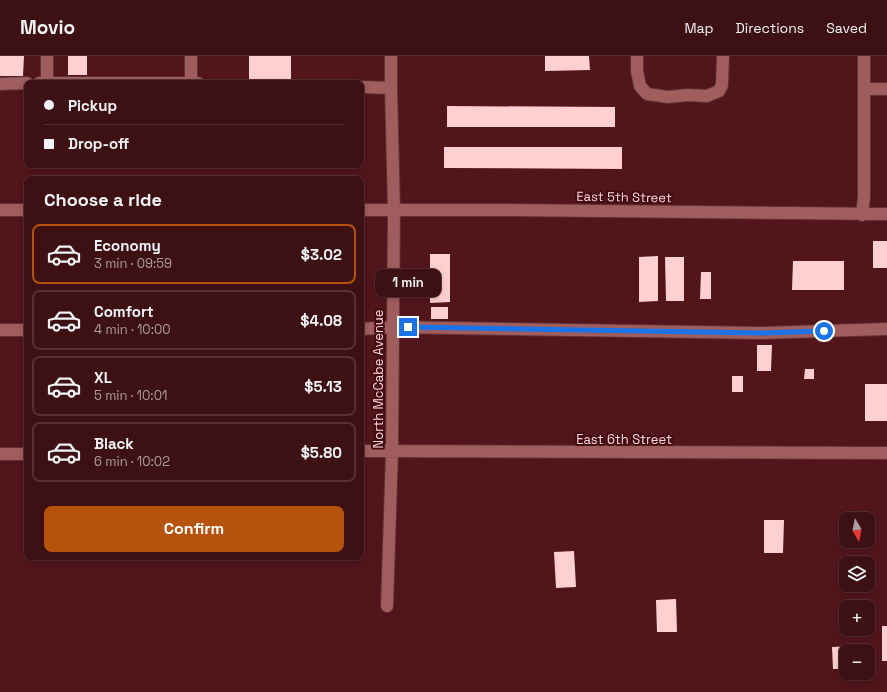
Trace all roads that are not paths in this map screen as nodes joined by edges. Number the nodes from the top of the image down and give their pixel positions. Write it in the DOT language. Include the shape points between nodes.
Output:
graph roads {
  1 [pos="47,56"];
  2 [pos="191,56"];
  3 [pos="391,56"];
  4 [pos="637,56"];
  5 [pos="724,56"];
  6 [pos="864,56"];
  7 [pos="47,80"];
  8 [pos="191,80"];
  9 [pos="24,83"];
  10 [pos="0,84"];
  11 [pos="364,87"];
  12 [pos="391,88"];
  13 [pos="864,89"];
  14 [pos="887,89"];
  15 [pos="0,210"];
  16 [pos="24,210"];
  17 [pos="364,210"];
  18 [pos="394,210"];
  19 [pos="887,214"];
  20 [pos="862,215"];
  21 [pos="392,327"];
  22 [pos="364,329"];
  23 [pos="0,330"];
  24 [pos="24,330"];
  25 [pos="887,330"];
  26 [pos="364,451"];
  27 [pos="392,451"];
  28 [pos="0,454"];
  29 [pos="24,454"];
  30 [pos="887,454"];
  31 [pos="387,606"];
  1 -- 7 [label="street"];
  2 -- 8 [label="street"];
  3 -- 12 [label="street, North McCabe Avenue"];
  4 -- 5 [label="street" via="636,71 640,86 647,94 668,97 707,96 719,91 722,85"];
  6 -- 13 [label="street"];
  9 -- 10 [label="street"];
  11 -- 12 [label="street"];
  12 -- 18 [label="street, North McCabe Avenue"];
  13 -- 14 [label="street"];
  13 -- 20 [label="street"];
  15 -- 16 [label="street"];
  17 -- 18 [label="street, East 5th Street"];
  18 -- 20 [label="street, East 5th Street"];
  18 -- 21 [label="street, North McCabe Avenue"];
  19 -- 20 [label="street, East 5th Street"];
  21 -- 22 [label="street"];
  21 -- 25 [label="street" via="761,333"];
  21 -- 27 [label="street, North McCabe Avenue"];
  23 -- 24 [label="street"];
  26 -- 27 [label="street, East 6th Street"];
  27 -- 30 [label="street, East 6th Street"];
  27 -- 31 [label="street, North McCabe Avenue"];
  28 -- 29 [label="street"];
}
